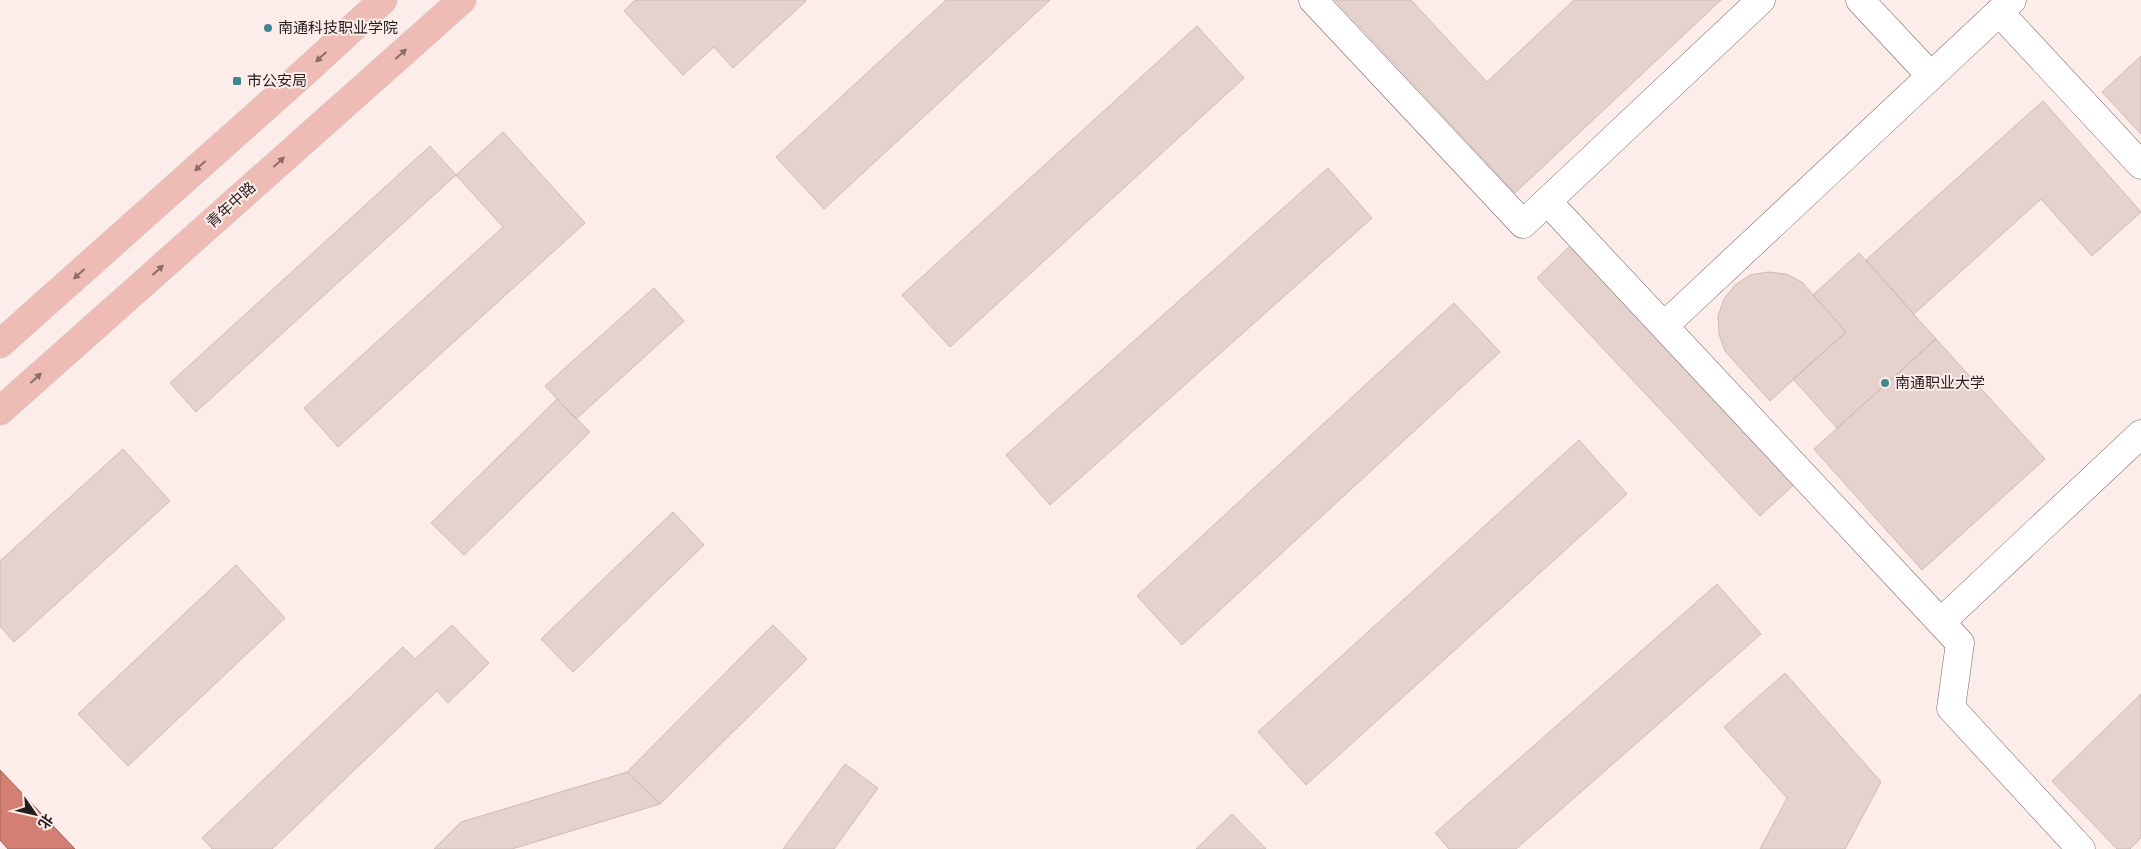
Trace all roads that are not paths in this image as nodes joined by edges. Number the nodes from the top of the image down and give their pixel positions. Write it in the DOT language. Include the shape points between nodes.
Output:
graph roads {
  1 [pos="383,0"];
  2 [pos="462,0"];
  3 [pos="1313,0"];
  4 [pos="1761,0"];
  5 [pos="1860,0"];
  6 [pos="2005,6"];
  7 [pos="1931,76"];
  8 [pos="2141,165"];
  9 [pos="1547,201"];
  10 [pos="1664,326"];
  11 [pos="0,344"];
  12 [pos="0,411"];
  13 [pos="2141,434"];
  14 [pos="1941,622"];
  15 [pos="2081,849"];
  1 -- 11 [label="main road, one-way"];
  12 -- 2 [label="main road, 青年中路, one-way"];
  3 -- 9 [label="lane" via="1523,224"];
  4 -- 9 [label="lane"];
  5 -- 7 [label="lane"];
  6 -- 7 [label="lane"];
  6 -- 8 [label="lane"];
  7 -- 10 [label="lane"];
  9 -- 10 [label="lane"];
  10 -- 14 [label="lane"];
  13 -- 14 [label="lane"];
  14 -- 15 [label="lane" via="1960,643 1951,708"];
}
